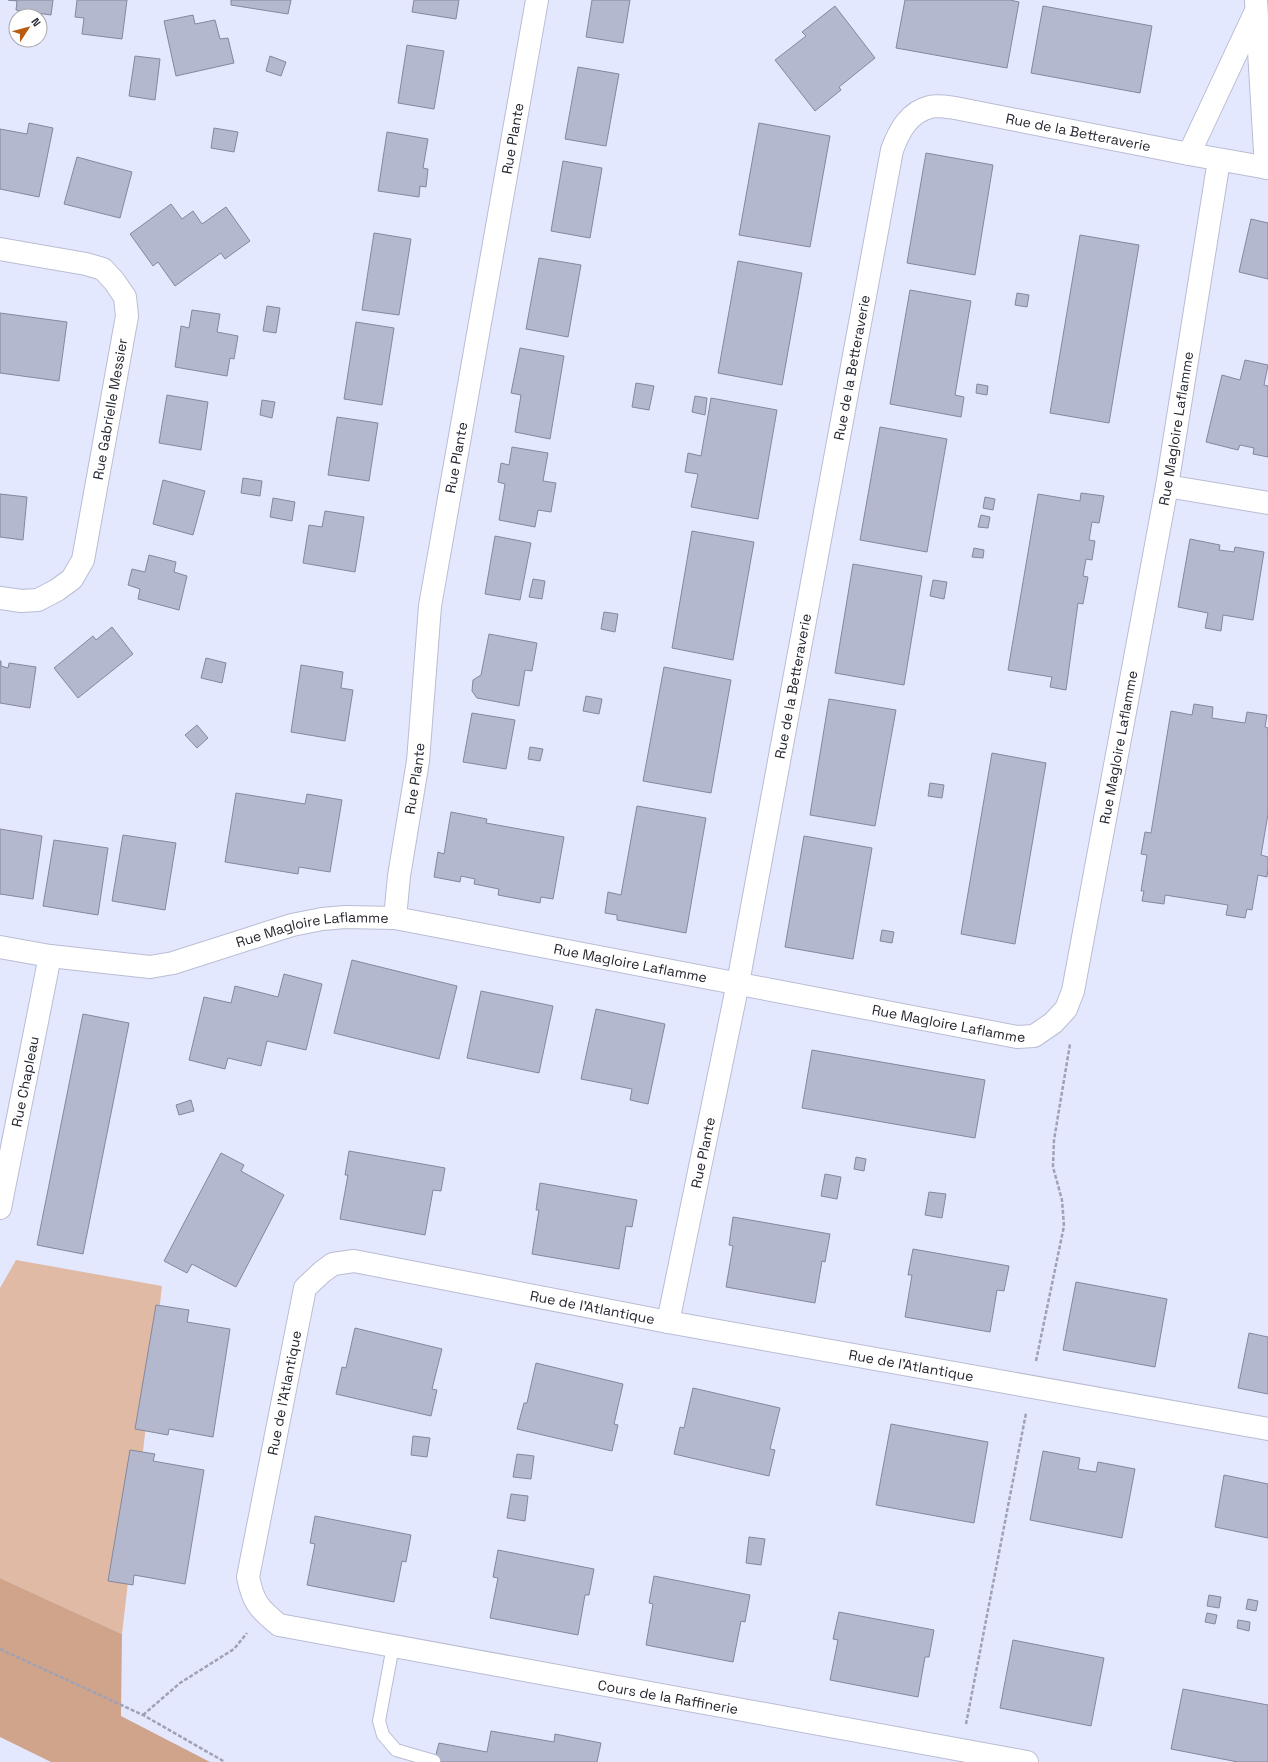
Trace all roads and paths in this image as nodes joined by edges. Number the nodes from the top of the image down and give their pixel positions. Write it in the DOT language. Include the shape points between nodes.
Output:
graph roads {
  1 [pos="537,0"];
  2 [pos="1256,5"];
  3 [pos="1189,154"];
  4 [pos="1219,160"];
  5 [pos="1267,168"];
  6 [pos="0,249"];
  7 [pos="1167,486"];
  8 [pos="1268,503"];
  9 [pos="0,598"];
  10 [pos="395,918"];
  11 [pos="0,947"];
  12 [pos="50,956"];
  13 [pos="738,983"];
  14 [pos="0,1208"];
  15 [pos="668,1322"];
  16 [pos="1268,1429"];
  17 [pos="264,1614"];
  18 [pos="309,1631"];
  19 [pos="393,1646"];
  20 [pos="0,1649"];
  21 [pos="143,1715"];
  22 [pos="434,1761"];
  23 [pos="226,1762"];
  24 [pos="1027,1762"];
  1 -- 10 [label="street, Rue Plante" via="430,606 418,760 399,876"];
  2 -- 3 [label="street"];
  2 -- 5 [label="street"];
  3 -- 4 [label="street, Rue de la Betteraverie"];
  3 -- 13 [label="street, Rue de la Betteraverie" via="955,108 930,106 912,116 899,131 890,158"];
  4 -- 5 [label="street, Rue de la Betteraverie"];
  4 -- 7 [label="street, Rue Magloire Laflamme"];
  6 -- 9 [label="street, Rue Gabrielle Messier" via="86,264 103,270 125,297 127,316 83,560 72,579 38,600"];
  7 -- 8 [label="street"];
  7 -- 13 [label="street, Rue Magloire Laflamme" via="1073,991 1066,1009 1053,1023 1034,1036 1017,1037"];
  10 -- 12 [label="street, Rue Magloire Laflamme" via="322,919 292,925 173,963 150,967"];
  10 -- 13 [label="street, Rue Magloire Laflamme"];
  11 -- 12 [label="street, Rue Magloire Laflamme"];
  12 -- 14 [label="street, Rue Chapleau"];
  13 -- 15 [label="street, Rue Plante"];
  15 -- 16 [label="street, Rue de l'Atlantique"];
  15 -- 17 [label="street, Rue de l'Atlantique" via="354,1261 333,1264 305,1288 248,1577 252,1596"];
  17 -- 18 [label="street, Rue de l'Atlantique" via="279,1625"];
  17 -- 21 [label="path" via="234,1649 180,1683"];
  18 -- 19 [label="street, Cours de la Raffinerie"];
  19 -- 22 [label="lane" via="379,1721 383,1735 396,1750"];
  19 -- 24 [label="street, Cours de la Raffinerie"];
  20 -- 21 [label="path"];
  21 -- 23 [label="path"];
}
